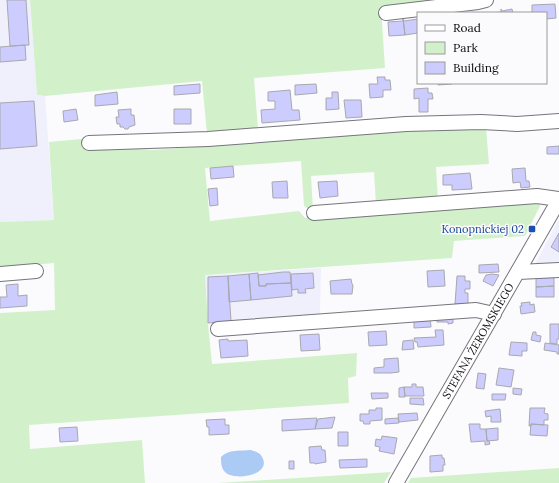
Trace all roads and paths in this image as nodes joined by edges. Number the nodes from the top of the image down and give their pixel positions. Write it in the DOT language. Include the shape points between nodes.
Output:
graph roads {
  1 [pos="486,0"];
  2 [pos="386,12"];
  3 [pos="559,121"];
  4 [pos="89,143"];
  5 [pos="559,199"];
  6 [pos="314,213"];
  7 [pos="559,270"];
  8 [pos="36,271"];
  9 [pos="518,272"];
  10 [pos="0,274"];
  11 [pos="494,314"];
  12 [pos="218,329"];
  13 [pos="396,483"];
  1 -- 2 [label="street"];
  3 -- 4 [label="street" via="517,124 406,124 208,139"];
  5 -- 6 [label="street" via="537,196"];
  5 -- 9 [label="street, STEFANA ŻEROMSKIEGO"];
  7 -- 9 [label="street"];
  8 -- 10 [label="street"];
  9 -- 11 [label="street, STEFANA ŻEROMSKIEGO"];
  11 -- 12 [label="street" via="476,310"];
  11 -- 13 [label="street, STEFANA ŻEROMSKIEGO"];
}
